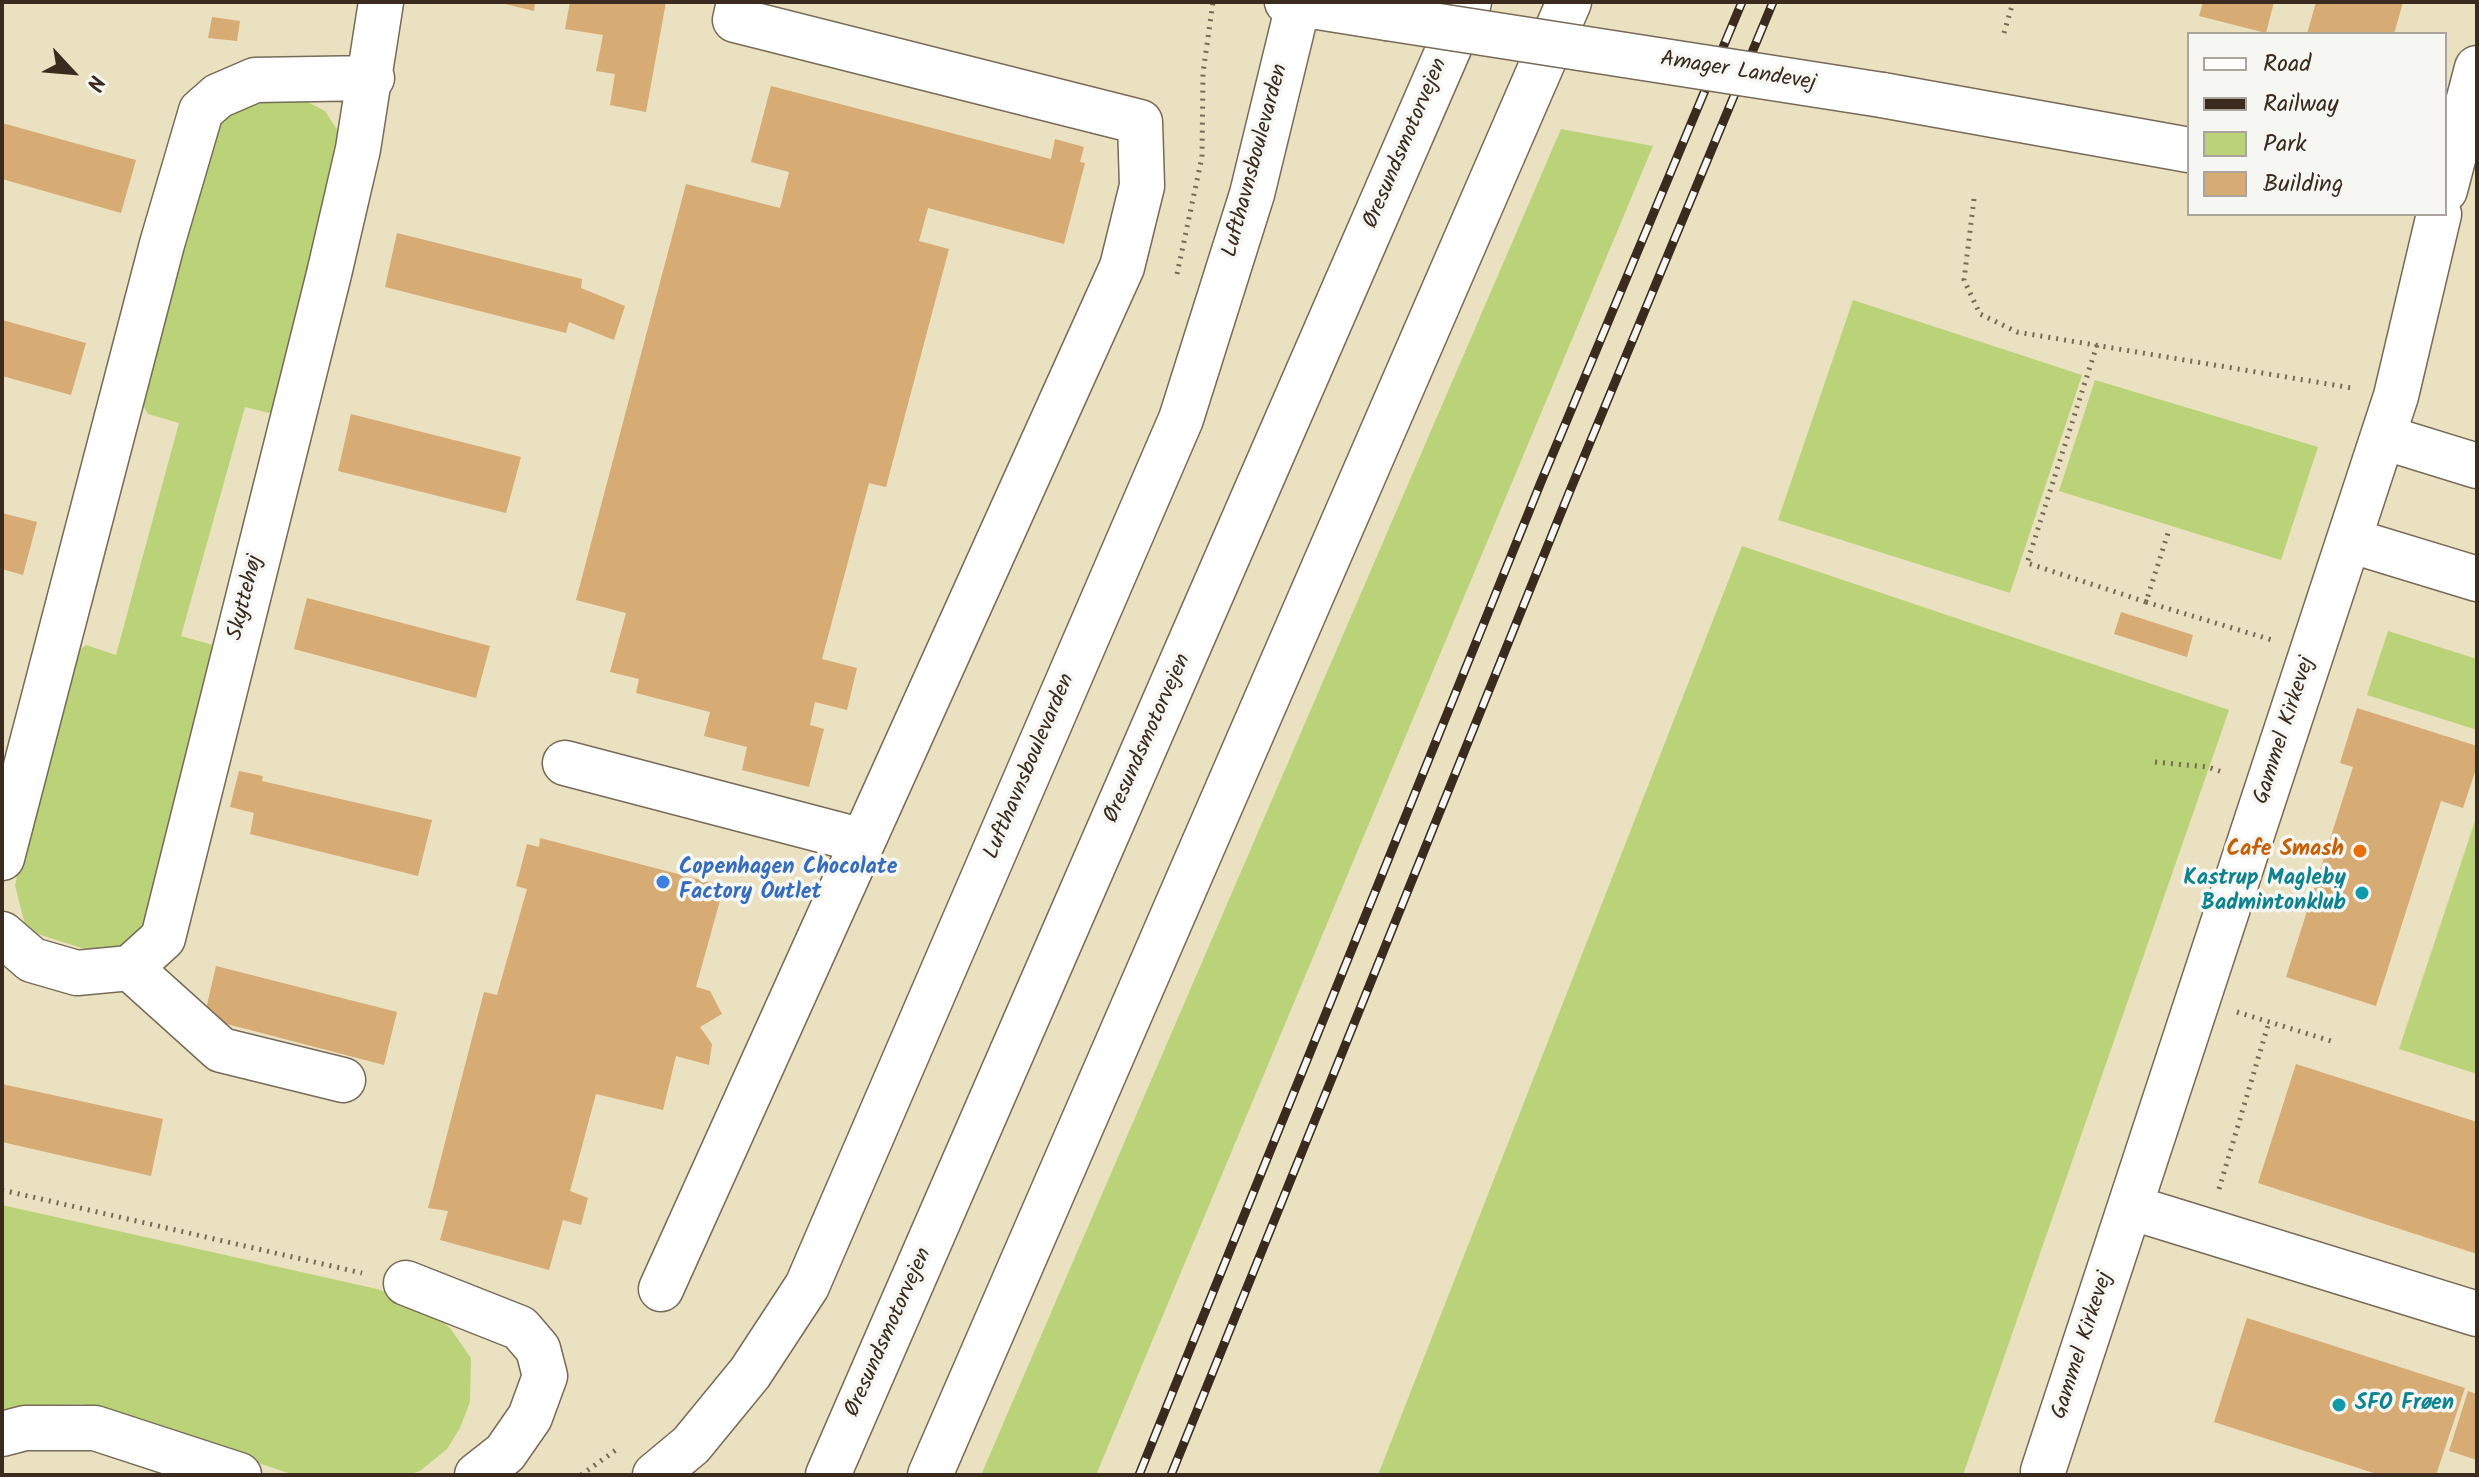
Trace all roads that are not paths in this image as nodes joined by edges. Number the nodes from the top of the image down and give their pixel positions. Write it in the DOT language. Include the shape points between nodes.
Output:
graph roads {
  1 [pos="381,2"];
  2 [pos="739,2"];
  3 [pos="1469,2"];
  4 [pos="1569,2"];
  5 [pos="1292,3"];
  6 [pos="2477,68"];
  7 [pos="372,78"];
  8 [pos="2187,150"];
  9 [pos="2447,182"];
  10 [pos="2447,196"];
  11 [pos="2477,202"];
  12 [pos="2439,216"];
  13 [pos="2383,437"];
  14 [pos="2477,466"];
  15 [pos="2349,540"];
  16 [pos="2477,579"];
  17 [pos="565,763"];
  18 [pos="863,841"];
  19 [pos="2,858"];
  20 [pos="2,934"];
  21 [pos="130,968"];
  22 [pos="343,1080"];
  23 [pos="2130,1207"];
  24 [pos="406,1283"];
  25 [pos="661,1289"];
  26 [pos="2477,1314"];
  27 [pos="2,1434"];
  28 [pos="642,1458"];
  29 [pos="2043,1471"];
  30 [pos="239,1475"];
  31 [pos="477,1475"];
  32 [pos="828,1475"];
  33 [pos="930,1475"];
  1 -- 7 [label="main road, Skyttehøj"];
  2 -- 18 [label="main road" via="735,20 1140,122 1142,186 1122,267"];
  3 -- 32 [label="main road, Øresundsmotorvejen"];
  4 -- 33 [label="main road"];
  5 -- 8 [label="main road, Amager Landevej, bridge" via="1882,95"];
  5 -- 28 [label="main road, Lufthavnsboulevarden" via="1252,194 1181,419 807,1286 750,1373 691,1445"];
  6 -- 9 [label="main road"];
  7 -- 19 [label="main road" via="255,80 218,96 201,111"];
  7 -- 21 [label="main road, Skyttehøj" via="329,274 163,938"];
  10 -- 11 [label="main road"];
  12 -- 13 [label="main road, Gammel Kirkevej"];
  13 -- 14 [label="main road"];
  13 -- 15 [label="main road, Gammel Kirkevej"];
  15 -- 16 [label="main road"];
  15 -- 23 [label="main road, Gammel Kirkevej"];
  17 -- 18 [label="main road"];
  18 -- 25 [label="main road"];
  20 -- 21 [label="main road" via="32,960 77,973"];
  21 -- 22 [label="main road" via="221,1050"];
  23 -- 26 [label="main road"];
  23 -- 29 [label="main road, Gammel Kirkevej"];
  24 -- 31 [label="main road" via="520,1328 538,1349 545,1376 530,1417 505,1453"];
  27 -- 30 [label="main road" via="25,1428 95,1428"];
}
